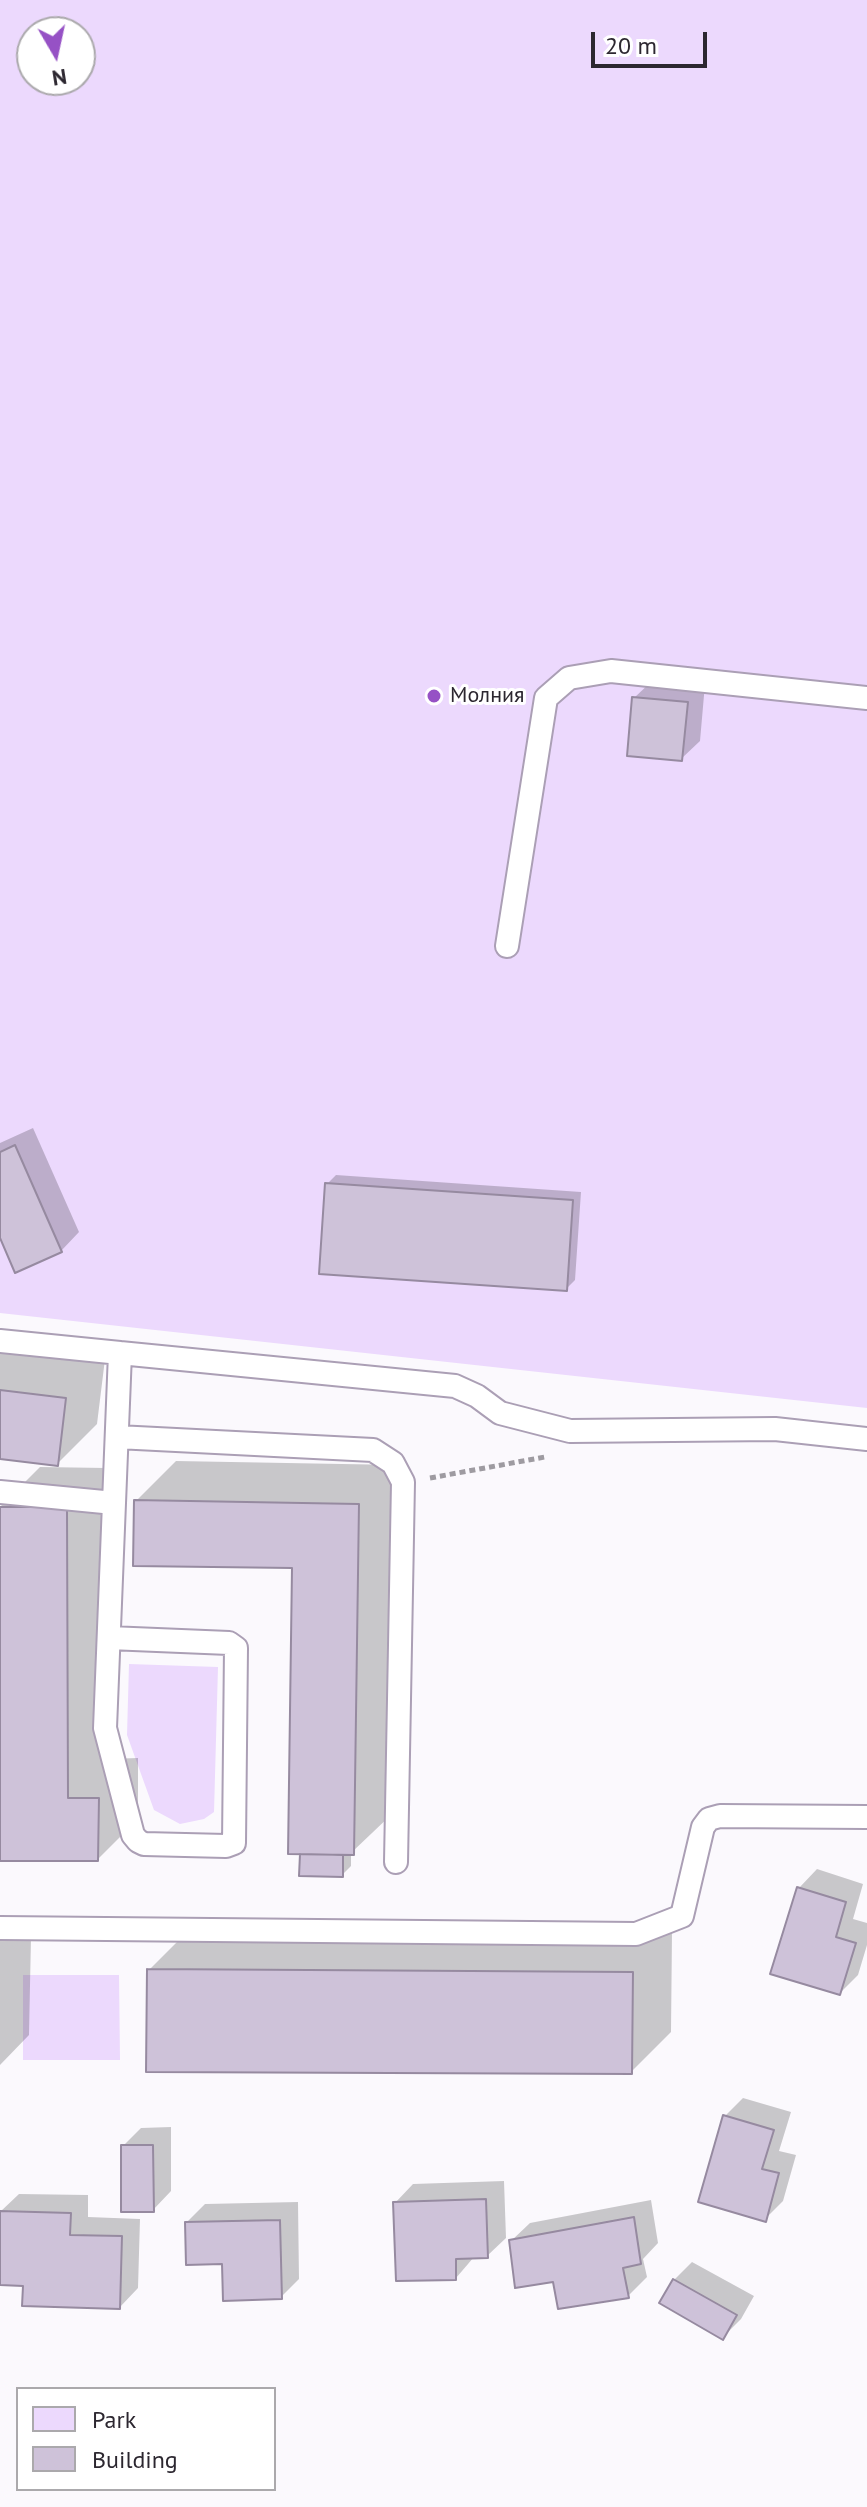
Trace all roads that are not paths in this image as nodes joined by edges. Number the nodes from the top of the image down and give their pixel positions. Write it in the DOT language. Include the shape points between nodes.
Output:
graph roads {
  1 [pos="867,698"];
  2 [pos="507,946"];
  3 [pos="0,1341"];
  4 [pos="120,1353"];
  5 [pos="117,1437"];
  6 [pos="867,1439"];
  7 [pos="0,1492"];
  8 [pos="114,1503"];
  9 [pos="109,1638"];
  10 [pos="867,1817"];
  11 [pos="396,1862"];
  12 [pos="0,1928"];
  1 -- 2 [label="lane" via="611,671 569,678 546,698"];
  3 -- 4 [label="lane"];
  4 -- 5 [label="lane"];
  4 -- 6 [label="lane" via="455,1386 500,1413 570,1431 775,1429"];
  5 -- 8 [label="lane"];
  5 -- 11 [label="lane" via="373,1450 393,1463 403,1482"];
  7 -- 8 [label="lane"];
  8 -- 9 [label="lane"];
  9 -- 9 [label="lane" via="105,1728 133,1835 144,1844 234,1843 236,1648 229,1643"];
  10 -- 12 [label="lane" via="709,1819 682,1916 636,1934"];
}
